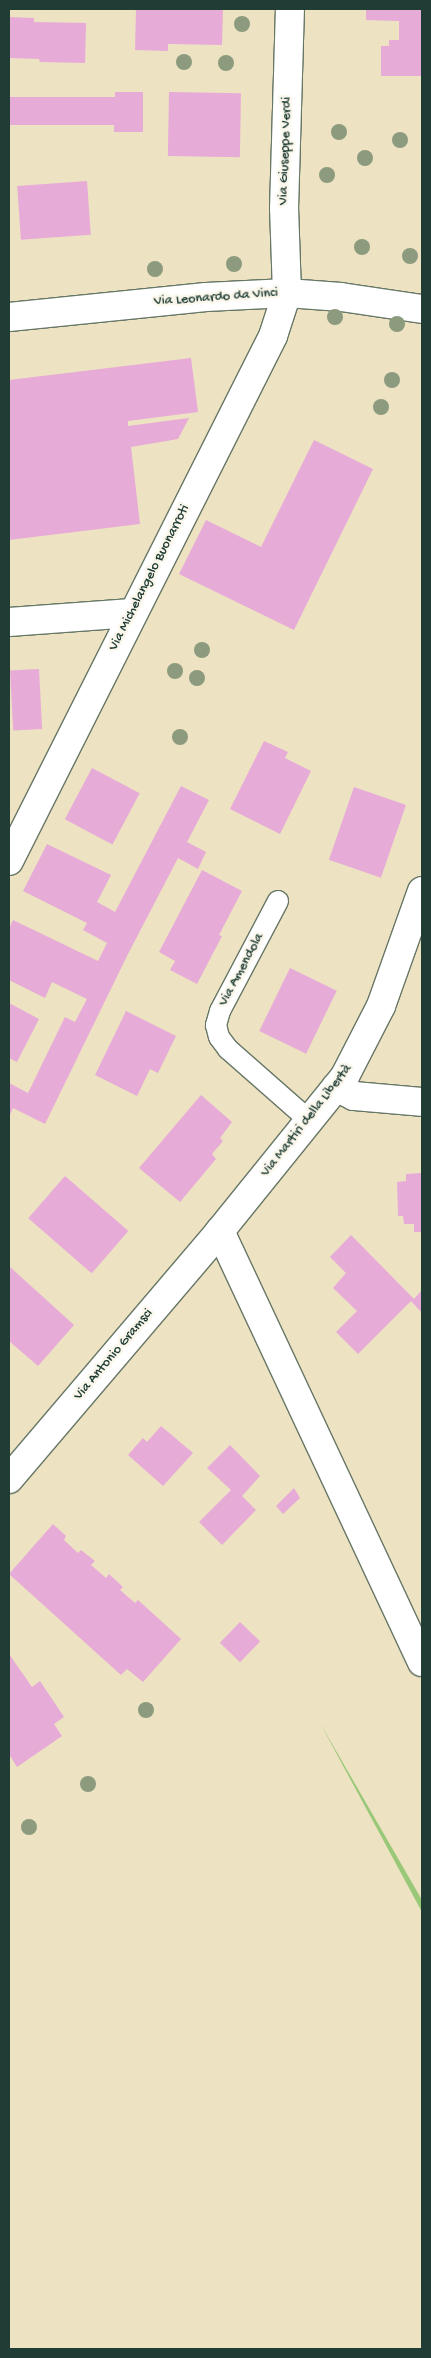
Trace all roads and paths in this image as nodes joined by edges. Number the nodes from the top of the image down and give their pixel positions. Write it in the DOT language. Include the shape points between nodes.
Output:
graph roads {
  1 [pos="290,9"];
  2 [pos="287,293"];
  3 [pos="422,309"];
  4 [pos="9,317"];
  5 [pos="132,613"];
  6 [pos="9,622"];
  7 [pos="9,861"];
  8 [pos="422,891"];
  9 [pos="278,901"];
  10 [pos="336,1087"];
  11 [pos="422,1102"];
  12 [pos="310,1121"];
  13 [pos="220,1231"];
  14 [pos="9,1479"];
  15 [pos="422,1662"];
  1 -- 2 [label="street, Via Giuseppe Verdi" via="284,209"];
  2 -- 3 [label="street, Via Leonardo da Vinci"];
  2 -- 4 [label="street, Via Leonardo da Vinci" via="206,296"];
  2 -- 5 [label="street, Via Michelangelo Buonarroti" via="273,336"];
  5 -- 6 [label="street"];
  5 -- 7 [label="street, Via Michelangelo Buonarroti"];
  8 -- 10 [label="street, Via Martiri della Libertà" via="381,1006 362,1046"];
  9 -- 12 [label="lane, Via Amendola" via="216,1025 219,1037 228,1049"];
  10 -- 11 [label="street" via="354,1096"];
  10 -- 12 [label="street, Via Martiri della Libertà"];
  12 -- 13 [label="street, Via Martiri della Libertà"];
  13 -- 14 [label="street, Via Antonio Gramsci"];
  13 -- 15 [label="street"];
}
